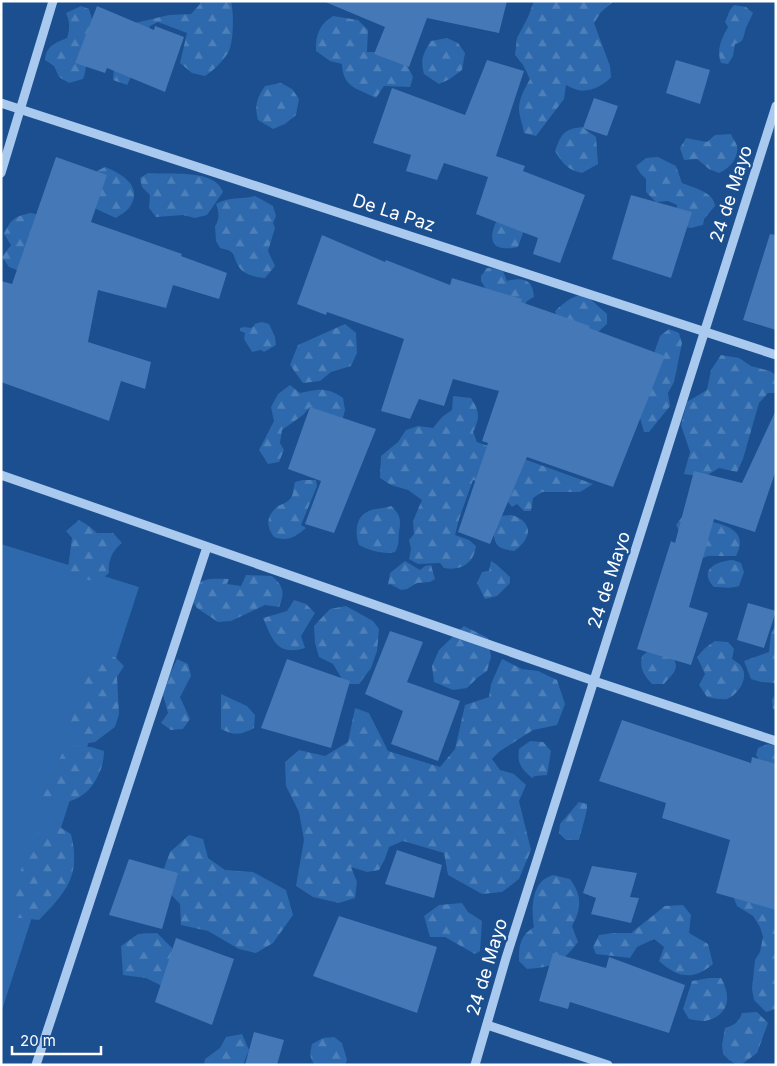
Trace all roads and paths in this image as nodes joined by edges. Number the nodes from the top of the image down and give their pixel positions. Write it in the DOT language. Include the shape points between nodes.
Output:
graph roads {
  1 [pos="52,1"];
  2 [pos="1,103"];
  3 [pos="776,106"];
  4 [pos="20,109"];
  5 [pos="1,173"];
  6 [pos="704,332"];
  7 [pos="776,355"];
  8 [pos="1,475"];
  9 [pos="207,547"];
  10 [pos="594,681"];
  11 [pos="776,741"];
  12 [pos="487,1025"];
  13 [pos="36,1065"];
  14 [pos="475,1065"];
  15 [pos="608,1065"];
  1 -- 4 [label="street"];
  2 -- 4 [label="street, De La Paz"];
  3 -- 6 [label="street, 24 de Mayo"];
  4 -- 5 [label="street"];
  4 -- 6 [label="street, De La Paz"];
  6 -- 7 [label="street, De La Paz"];
  6 -- 10 [label="street, 24 de Mayo"];
  8 -- 9 [label="street"];
  9 -- 10 [label="street"];
  9 -- 13 [label="street"];
  10 -- 11 [label="street"];
  10 -- 12 [label="street, 24 de Mayo"];
  12 -- 14 [label="street, 24 de Mayo"];
  12 -- 15 [label="street"];
}
